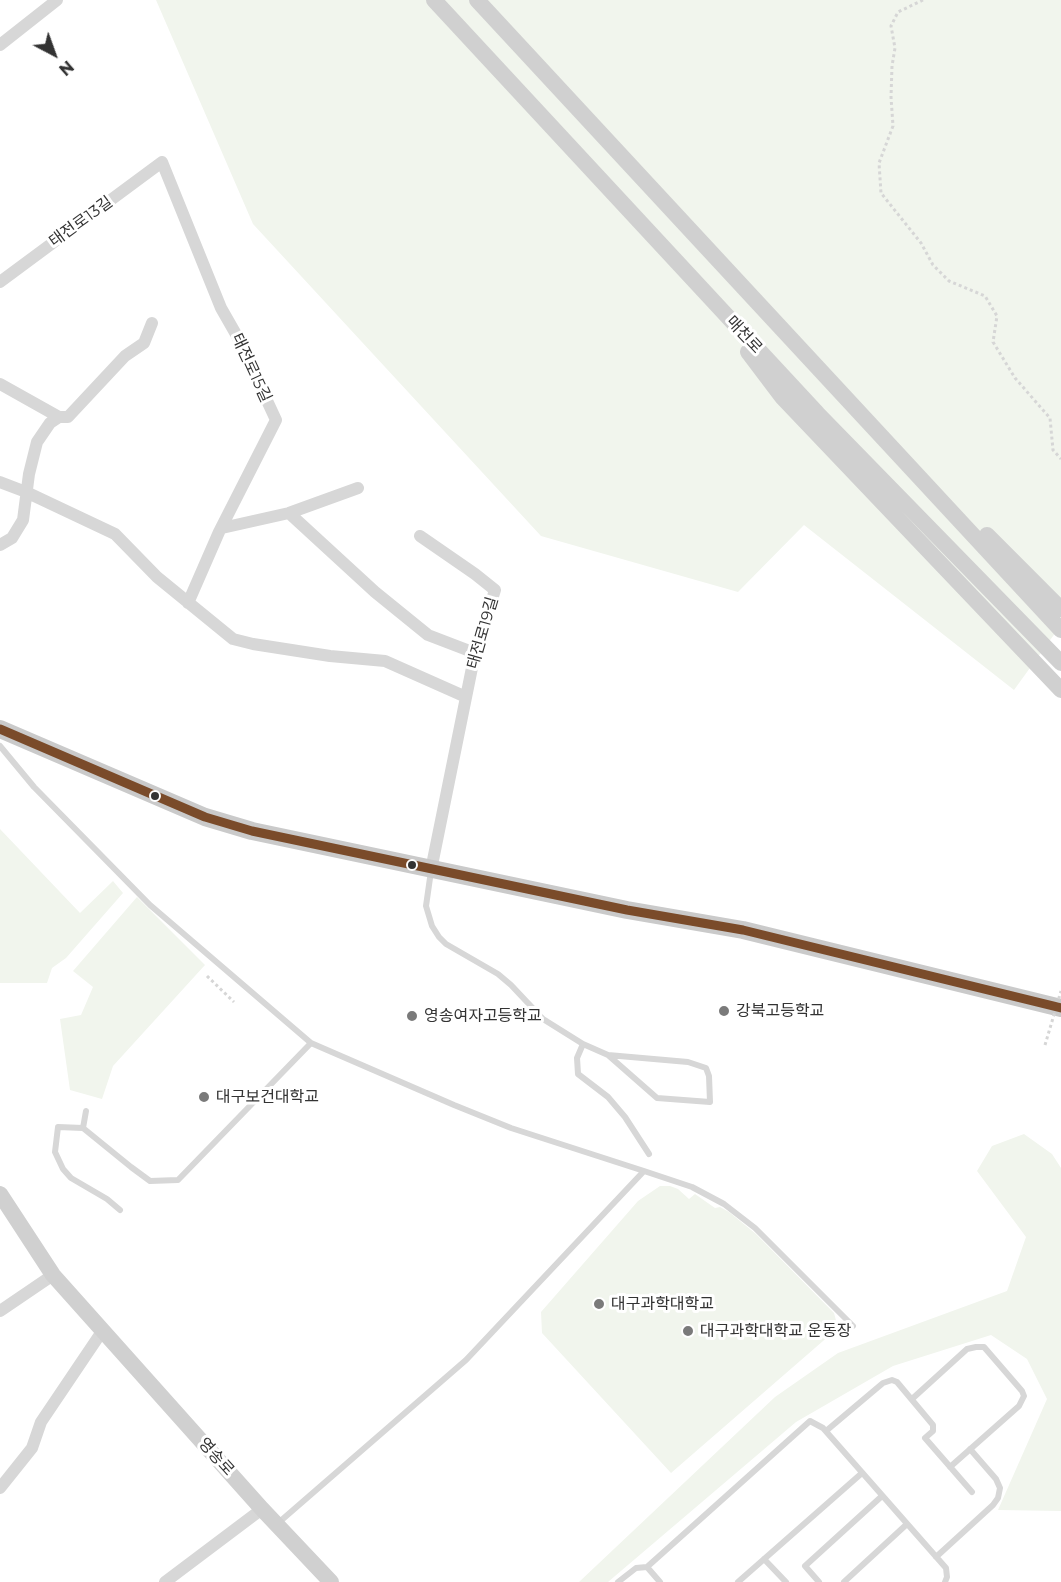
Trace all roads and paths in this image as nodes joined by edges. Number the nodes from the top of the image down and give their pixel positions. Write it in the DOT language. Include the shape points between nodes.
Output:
graph roads {
  1 [pos="57,0"];
  2 [pos="434,0"];
  3 [pos="477,0"];
  4 [pos="923,0"];
  5 [pos="0,45"];
  6 [pos="162,162"];
  7 [pos="0,282"];
  8 [pos="698,284"];
  9 [pos="740,284"];
  10 [pos="152,323"];
  11 [pos="0,384"];
  12 [pos="58,417"];
  13 [pos="1061,459"];
  14 [pos="0,482"];
  15 [pos="358,488"];
  16 [pos="26,492"];
  17 [pos="289,513"];
  18 [pos="222,528"];
  19 [pos="420,536"];
  20 [pos="0,545"];
  21 [pos="188,603"];
  22 [pos="1061,609"];
  23 [pos="1061,630"];
  24 [pos="475,653"];
  25 [pos="1061,663"];
  26 [pos="1061,690"];
  27 [pos="466,697"];
  28 [pos="0,729"];
  29 [pos="0,746"];
  30 [pos="431,870"];
  31 [pos="207,976"];
  32 [pos="1061,991"];
  33 [pos="234,1002"];
  34 [pos="1061,1008"];
  35 [pos="311,1043"];
  36 [pos="583,1044"];
  37 [pos="1045,1045"];
  38 [pos="608,1055"];
  39 [pos="86,1111"];
  40 [pos="83,1128"];
  41 [pos="648,1154"];
  42 [pos="644,1171"];
  43 [pos="0,1194"];
  44 [pos="120,1210"];
  45 [pos="53,1275"];
  46 [pos="0,1311"];
  47 [pos="853,1326"];
  48 [pos="103,1330"];
  49 [pos="912,1399"];
  50 [pos="826,1431"];
  51 [pos="970,1449"];
  52 [pos="950,1467"];
  53 [pos="862,1473"];
  54 [pos="0,1488"];
  55 [pos="972,1492"];
  56 [pos="882,1496"];
  57 [pos="262,1509"];
  58 [pos="277,1524"];
  59 [pos="907,1524"];
  60 [pos="936,1557"];
  61 [pos="764,1559"];
  62 [pos="646,1567"];
  63 [pos="165,1582"];
  64 [pos="331,1582"];
  65 [pos="618,1582"];
  66 [pos="660,1582"];
  67 [pos="738,1582"];
  68 [pos="786,1582"];
  69 [pos="819,1582"];
  70 [pos="844,1582"];
  71 [pos="945,1582"];
  1 -- 5 [label="street"];
  2 -- 8 [label="main road, 매천로"];
  3 -- 9 [label="main road, 매천로"];
  4 -- 13 [label="path" via="898,12 891,26 895,48 893,126 879,163 881,193 949,281 985,296 997,316 993,342 1015,378 1050,418 1053,450"];
  6 -- 7 [label="street, 태전로13길"];
  6 -- 18 [label="street, 태전로15길" via="221,308 276,420"];
  8 -- 25 [label="main road, 매천로" via="818,414"];
  8 -- 26 [label="main road" via="782,397"];
  9 -- 22 [label="main road" via="847,383 954,501"];
  9 -- 23 [label="main road, 매천로"];
  10 -- 12 [label="street" via="144,343 124,356 68,417"];
  11 -- 12 [label="street"];
  12 -- 16 [label="street" via="37,442"];
  14 -- 16 [label="street"];
  15 -- 17 [label="street"];
  16 -- 20 [label="street" via="23,520 12,538"];
  16 -- 21 [label="street" via="115,534"];
  17 -- 18 [label="street"];
  17 -- 24 [label="street" via="428,635"];
  18 -- 21 [label="street, 태전로15길"];
  19 -- 24 [label="street, 태전로19길" via="495,590"];
  21 -- 27 [label="street" via="232,639 386,661"];
  24 -- 27 [label="street, 태전로19길"];
  27 -- 30 [label="street, 태전로19길"];
  28 -- 30 [label="main road" via="205,817"];
  29 -- 35 [label="lane" via="34,787 150,905"];
  30 -- 34 [label="main road" via="743,930"];
  30 -- 36 [label="lane" via="426,906 438,937 505,979 543,1019"];
  31 -- 33 [label="path"];
  32 -- 37 [label="path, bridge"];
  35 -- 40 [label="lane" via="178,1180 150,1181"];
  35 -- 42 [label="lane" via="511,1128"];
  36 -- 38 [label="lane"];
  36 -- 41 [label="lane" via="577,1058 578,1074 608,1097"];
  38 -- 38 [label="lane" via="657,1098 710,1102 706,1068 688,1062"];
  39 -- 40 [label="lane"];
  40 -- 44 [label="lane" via="58,1127 55,1152 72,1179 107,1198"];
  42 -- 47 [label="lane" via="692,1187 723,1204 755,1228"];
  42 -- 58 [label="lane" via="466,1360"];
  43 -- 45 [label="main road, 영송로"];
  45 -- 46 [label="street"];
  45 -- 48 [label="main road, 영송로"];
  48 -- 54 [label="street" via="41,1422 32,1448"];
  48 -- 57 [label="main road, 영송로"];
  49 -- 50 [label="lane" via="897,1382 883,1383"];
  49 -- 51 [label="lane" via="967,1349 984,1347 1024,1396 1019,1406"];
  49 -- 52 [label="lane" via="933,1425 933,1431 925,1438"];
  50 -- 53 [label="lane"];
  50 -- 62 [label="lane" via="810,1421"];
  51 -- 52 [label="lane"];
  51 -- 60 [label="lane" via="996,1479 1000,1488 998,1498"];
  52 -- 55 [label="lane"];
  53 -- 56 [label="lane"];
  53 -- 61 [label="lane"];
  56 -- 59 [label="lane"];
  56 -- 69 [label="lane" via="805,1566"];
  57 -- 58 [label="main road, 영송로"];
  57 -- 63 [label="street"];
  58 -- 64 [label="main road, 영송로"];
  59 -- 60 [label="lane"];
  59 -- 70 [label="lane"];
  60 -- 71 [label="lane" via="946,1568"];
  61 -- 67 [label="lane"];
  61 -- 68 [label="lane"];
  62 -- 65 [label="lane" via="636,1568"];
  62 -- 66 [label="lane"];
}
